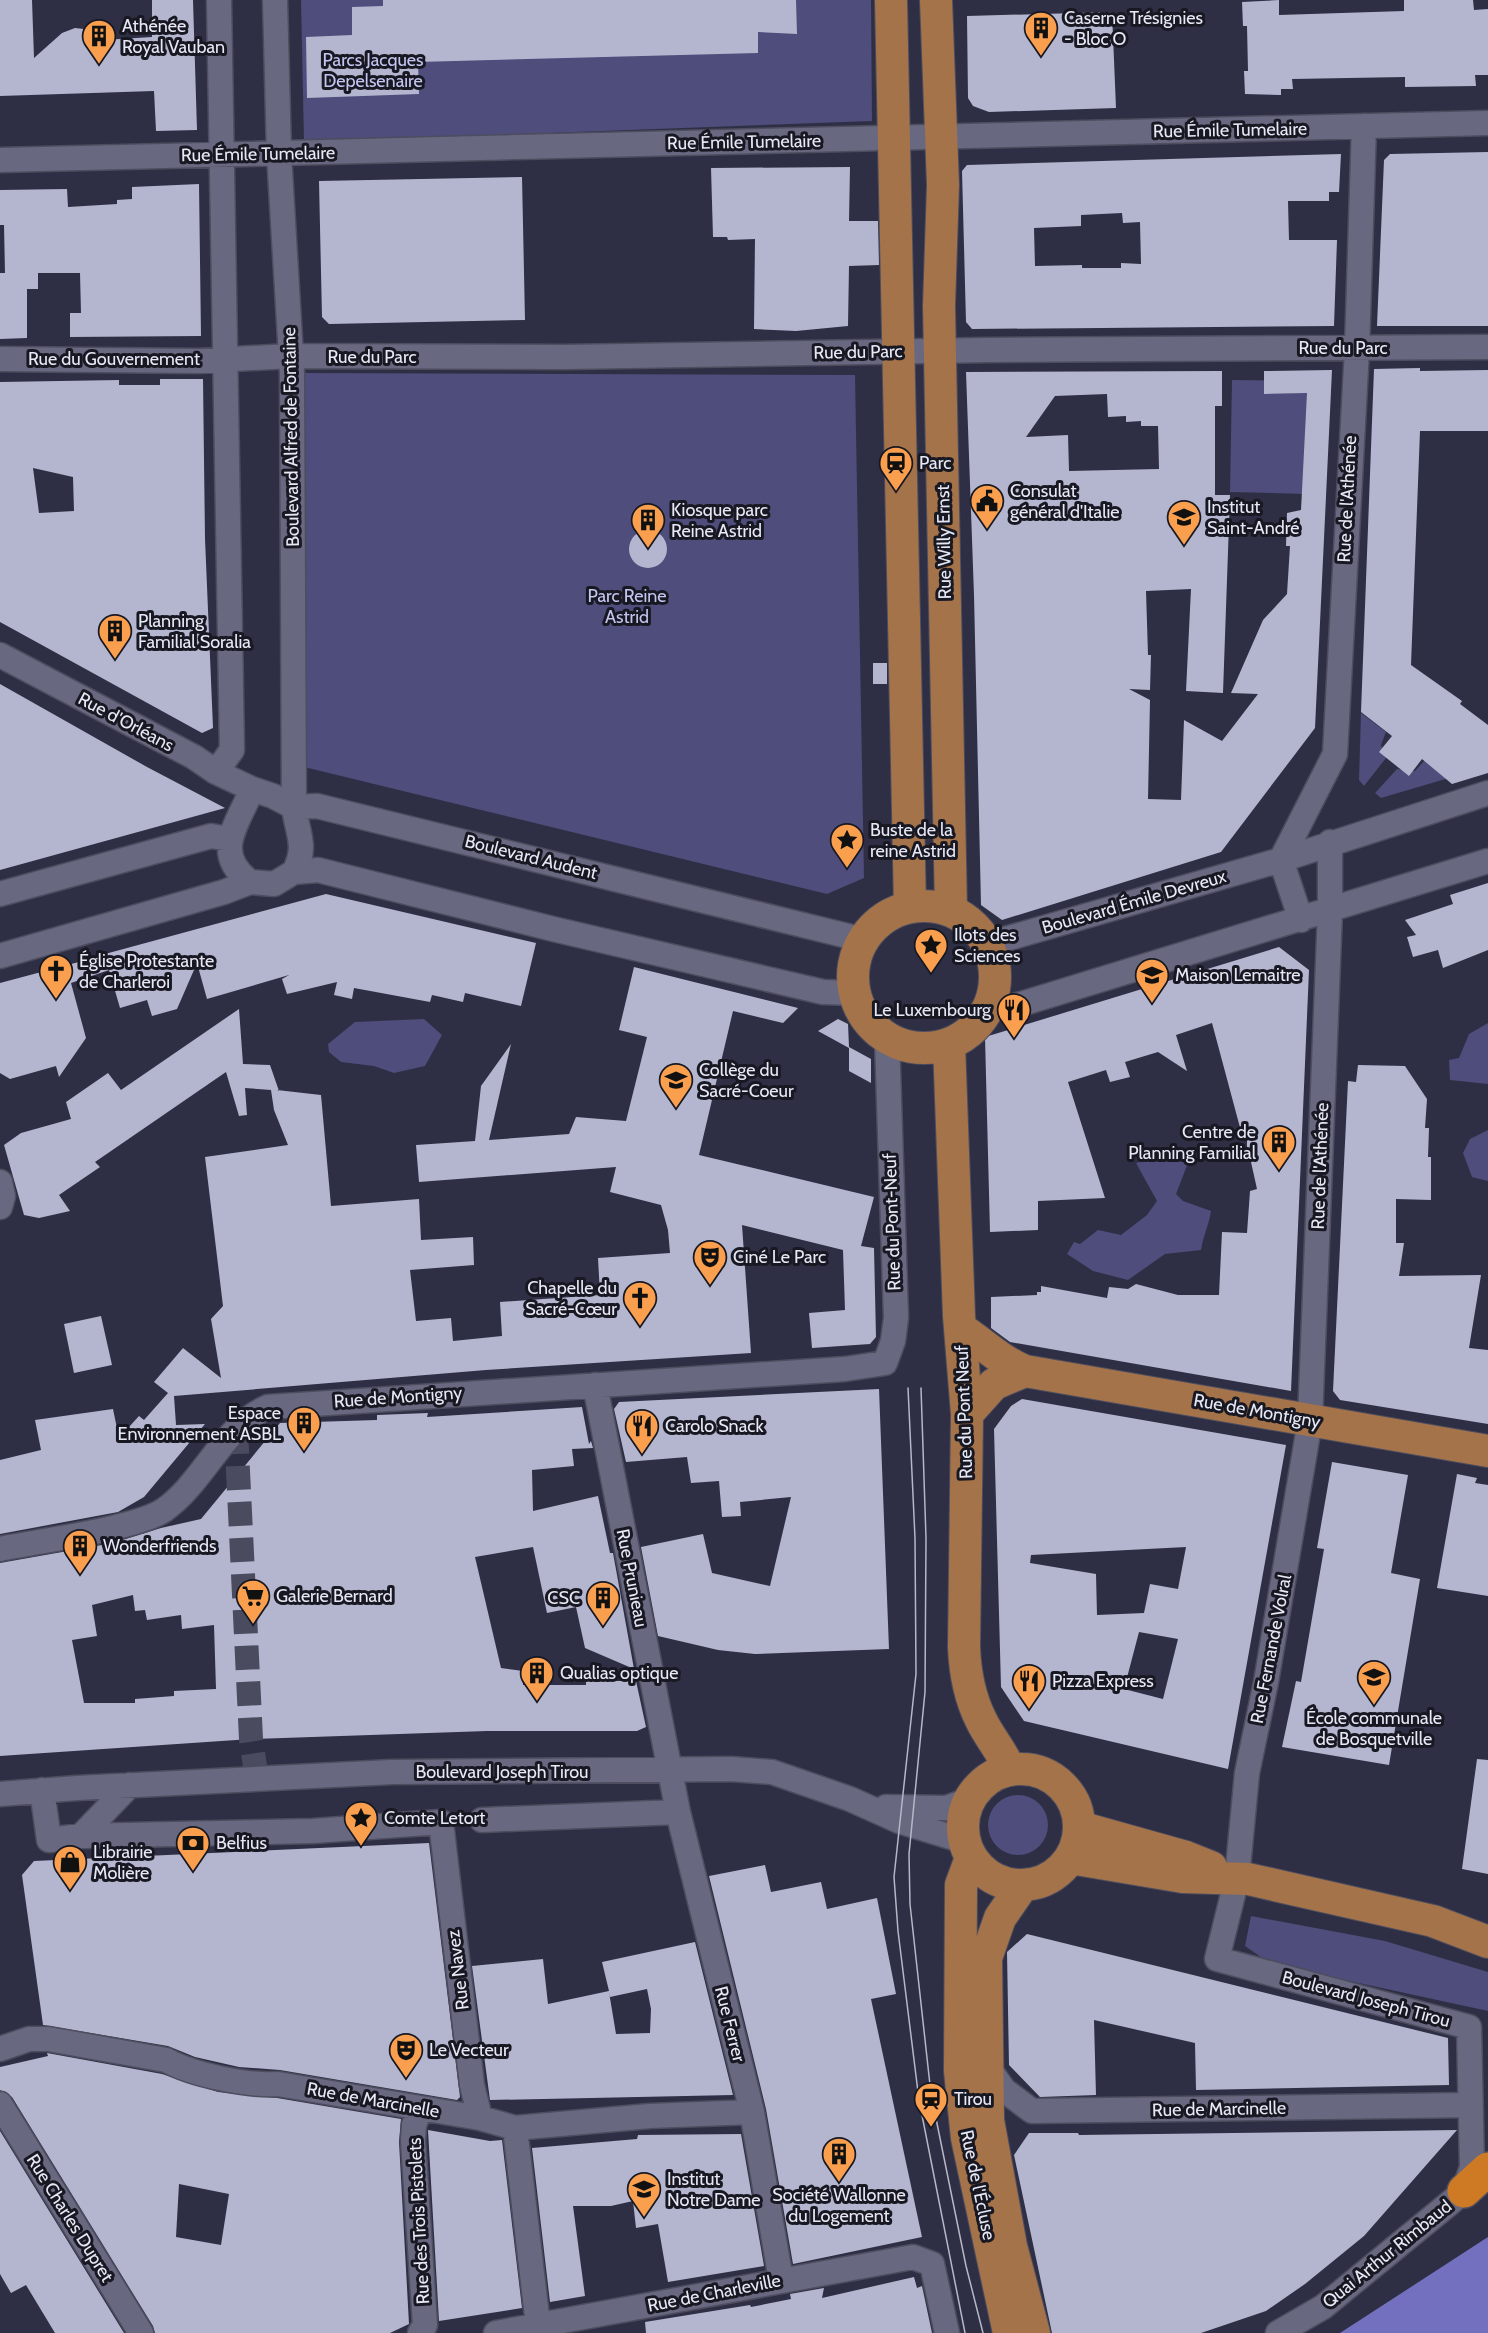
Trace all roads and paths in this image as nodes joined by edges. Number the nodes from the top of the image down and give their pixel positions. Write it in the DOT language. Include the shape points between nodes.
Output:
graph roads {
  1 [pos="219,0"];
  2 [pos="274,0"];
  3 [pos="891,0"];
  4 [pos="936,0"];
  5 [pos="1488,123"];
  6 [pos="1364,126"];
  7 [pos="942,138"];
  8 [pos="894,139"];
  9 [pos="279,154"];
  10 [pos="223,155"];
  11 [pos="0,160"];
  12 [pos="1488,347"];
  13 [pos="1357,349"];
  14 [pos="940,351"];
  15 [pos="900,352"];
  16 [pos="290,356"];
  17 [pos="227,357"];
  18 [pos="0,359"];
  19 [pos="0,655"];
  20 [pos="216,772"];
  21 [pos="252,789"];
  22 [pos="1488,793"];
  23 [pos="294,807"];
  24 [pos="230,839"];
  25 [pos="1330,842"];
  26 [pos="1281,860"];
  27 [pos="1488,861"];
  28 [pos="294,872"];
  29 [pos="250,882"];
  30 [pos="0,894"];
  31 [pos="910,907"];
  32 [pos="951,910"];
  33 [pos="1330,911"];
  34 [pos="1301,920"];
  35 [pos="864,940"];
  36 [pos="988,944"];
  37 [pos="0,956"];
  38 [pos="855,993"];
  39 [pos="990,1006"];
  40 [pos="887,1038"];
  41 [pos="949,1044"];
  42 [pos="961,1329"];
  43 [pos="845,1369"];
  44 [pos="1025,1371"];
  45 [pos="595,1385"];
  46 [pos="967,1414"];
  47 [pos="1310,1421"];
  48 [pos="1488,1451"];
  49 [pos="0,1549"];
  50 [pos="1010,1770"];
  51 [pos="670,1771"];
  52 [pos="130,1785"];
  53 [pos="42,1790"];
  54 [pos="5,1794"];
  55 [pos="969,1800"];
  56 [pos="868,1807"];
  57 [pos="678,1812"];
  58 [pos="482,1820"];
  59 [pos="1079,1827"];
  60 [pos="81,1836"];
  61 [pos="968,1849"];
  62 [pos="1070,1858"];
  63 [pos="1237,1878"];
  64 [pos="1022,1886"];
  65 [pos="1488,1942"];
  66 [pos="0,2049"];
  67 [pos="987,2066"];
  68 [pos="0,2104"];
  69 [pos="1470,2105"];
  70 [pos="420,2109"];
  71 [pos="752,2112"];
  72 [pos="480,2118"];
  73 [pos="515,2128"];
  74 [pos="1488,2169"];
  75 [pos="1464,2191"];
  76 [pos="781,2280"];
  77 [pos="540,2329"];
  78 [pos="141,2333"];
  79 [pos="420,2333"];
  80 [pos="496,2333"];
  81 [pos="947,2333"];
  82 [pos="1009,2333"];
  83 [pos="1034,2333"];
  84 [pos="1278,2333"];
  1 -- 10 [label="street"];
  2 -- 9 [label="street, Boulevard Alfred de Fontaine"];
  3 -- 8 [label="main road"];
  4 -- 7 [label="main road, Rue Willy Ernst"];
  5 -- 6 [label="street, Rue Émile Tumelaire"];
  6 -- 7 [label="street, Rue Émile Tumelaire"];
  6 -- 13 [label="street, Rue de l'Athénée"];
  7 -- 8 [label="street, Rue Émile Tumelaire"];
  7 -- 14 [label="main road, Rue Willy Ernst"];
  8 -- 9 [label="street, Rue Émile Tumelaire"];
  8 -- 15 [label="main road"];
  9 -- 10 [label="street, Rue Émile Tumelaire"];
  9 -- 16 [label="street, Boulevard Alfred de Fontaine"];
  10 -- 11 [label="street, Rue Émile Tumelaire"];
  10 -- 17 [label="street"];
  12 -- 13 [label="street, Rue du Parc"];
  13 -- 14 [label="street, Rue du Parc"];
  13 -- 26 [label="street, Rue de l'Athénée" via="1335,754"];
  14 -- 15 [label="street, Rue du Parc"];
  14 -- 32 [label="main road, Rue Willy Ernst"];
  15 -- 16 [label="street, Rue du Parc"];
  15 -- 31 [label="main road"];
  16 -- 17 [label="street, Rue du Parc"];
  16 -- 23 [label="street, Boulevard Alfred de Fontaine"];
  17 -- 18 [label="street, Rue du Gouvernement" via="198,361"];
  17 -- 20 [label="street" via="232,750"];
  19 -- 20 [label="street, Rue d'Orléans"];
  20 -- 21 [label="street, Rue d'Orléans"];
  21 -- 23 [label="street, Boulevard Audent"];
  21 -- 24 [label="street"];
  22 -- 25 [label="street, Boulevard Émile Devreux"];
  23 -- 28 [label="street, Boulevard Alfred de Fontaine" via="302,857"];
  23 -- 35 [label="street, Boulevard Audent" via="317,806"];
  24 -- 29 [label="street" via="232,863"];
  24 -- 30 [label="street" via="211,836"];
  25 -- 26 [label="street, Boulevard Émile Devreux"];
  25 -- 33 [label="street"];
  26 -- 34 [label="street"];
  26 -- 36 [label="street, Boulevard Émile Devreux"];
  27 -- 33 [label="street"];
  28 -- 29 [label="street" via="274,884"];
  28 -- 38 [label="street" via="318,870 801,987"];
  29 -- 37 [label="street"];
  31 -- 32 [label="main road"];
  31 -- 35 [label="main road" via="884,919"];
  32 -- 36 [label="main road" via="973,924"];
  33 -- 34 [label="street"];
  33 -- 47 [label="street, Rue de l'Athénée"];
  34 -- 39 [label="street" via="1008,1008"];
  35 -- 38 [label="main road" via="854,970"];
  36 -- 39 [label="main road" via="995,963"];
  38 -- 40 [label="main road" via="871,1024"];
  39 -- 41 [label="main road" via="971,1031"];
  40 -- 41 [label="main road" via="913,1047"];
  40 -- 43 [label="street, Rue du Pont-Neuf" via="896,1318 885,1363"];
  41 -- 42 [label="main road, Rue du Pont Neuf"];
  42 -- 44 [label="main road, Rue de Montigny" via="1004,1363"];
  42 -- 46 [label="main road, Rue du Pont Neuf"];
  43 -- 45 [label="street, Rue de Montigny"];
  44 -- 46 [label="main road" via="994,1384"];
  44 -- 47 [label="main road, Rue de Montigny"];
  45 -- 49 [label="street, Rue de Montigny" via="268,1407 236,1430 174,1502 155,1515"];
  45 -- 51 [label="street, Rue Prunieau"];
  46 -- 50 [label="main road, Rue du Pont Neuf" via="966,1677 982,1723"];
  47 -- 48 [label="main road, Rue de Montigny"];
  47 -- 63 [label="street, Rue Fernande Volral" via="1247,1773"];
  50 -- 55 [label="main road" via="990,1777"];
  50 -- 59 [label="main road" via="1047,1774 1058,1782 1075,1805"];
  51 -- 52 [label="street, Boulevard Joseph Tirou" via="392,1772"];
  51 -- 56 [label="street, Boulevard Joseph Tirou" via="731,1768 772,1772"];
  51 -- 57 [label="street, Rue Ferrer"];
  52 -- 53 [label="street, Boulevard Joseph Tirou"];
  52 -- 60 [label="street"];
  53 -- 54 [label="street, Boulevard Joseph Tirou"];
  53 -- 60 [label="street" via="49,1840"];
  55 -- 56 [label="street, Boulevard Joseph Tirou" via="946,1808"];
  55 -- 61 [label="main road" via="963,1817"];
  56 -- 61 [label="street, Boulevard Joseph Tirou"];
  57 -- 58 [label="street"];
  57 -- 71 [label="street, Rue Ferrer"];
  59 -- 62 [label="main road"];
  59 -- 63 [label="main road" via="1186,1857"];
  60 -- 72 [label="street, Rue Navez" via="313,1831 441,1822 472,2085"];
  61 -- 64 [label="main road" via="984,1872"];
  61 -- 82 [label="main road, Rue de l'Écluse" via="961,1885 960,2071 967,2138"];
  62 -- 63 [label="main road" via="1183,1877"];
  62 -- 64 [label="main road" via="1054,1875"];
  63 -- 65 [label="main road" via="1433,1922"];
  63 -- 69 [label="street, Boulevard Joseph Tirou" via="1217,1959 1469,2027"];
  64 -- 67 [label="main road, Rue de l'Écluse" via="1000,1918 986,1958"];
  66 -- 70 [label="street, Rue de Marcinelle" via="29,2039 48,2039 166,2060 180,2068 264,2085 278,2084"];
  67 -- 69 [label="street, Rue de Marcinelle" via="1004,2090 1032,2111"];
  67 -- 83 [label="main road, Rue de l'Écluse" via="988,2120 1011,2246"];
  68 -- 78 [label="street, Rue Charles Dupret"];
  69 -- 75 [label="street, Boulevard Joseph Tirou" via="1472,2167"];
  70 -- 72 [label="street, Rue de Marcinelle"];
  70 -- 79 [label="street, Rue des Trois Pistolets" via="413,2140 425,2325"];
  71 -- 73 [label="street, Rue de Marcinelle"];
  71 -- 76 [label="street, Rue Ferrer"];
  72 -- 73 [label="street, Rue de Marcinelle"];
  73 -- 77 [label="street"];
  74 -- 75 [label="highway"];
  75 -- 84 [label="street, Quai Arthur Rimbaud" via="1332,2300"];
  76 -- 77 [label="street, Rue de Charleville"];
  76 -- 81 [label="street, Rue de Charleville" via="913,2257 932,2264"];
  77 -- 80 [label="street, Rue de Charleville"];
}
